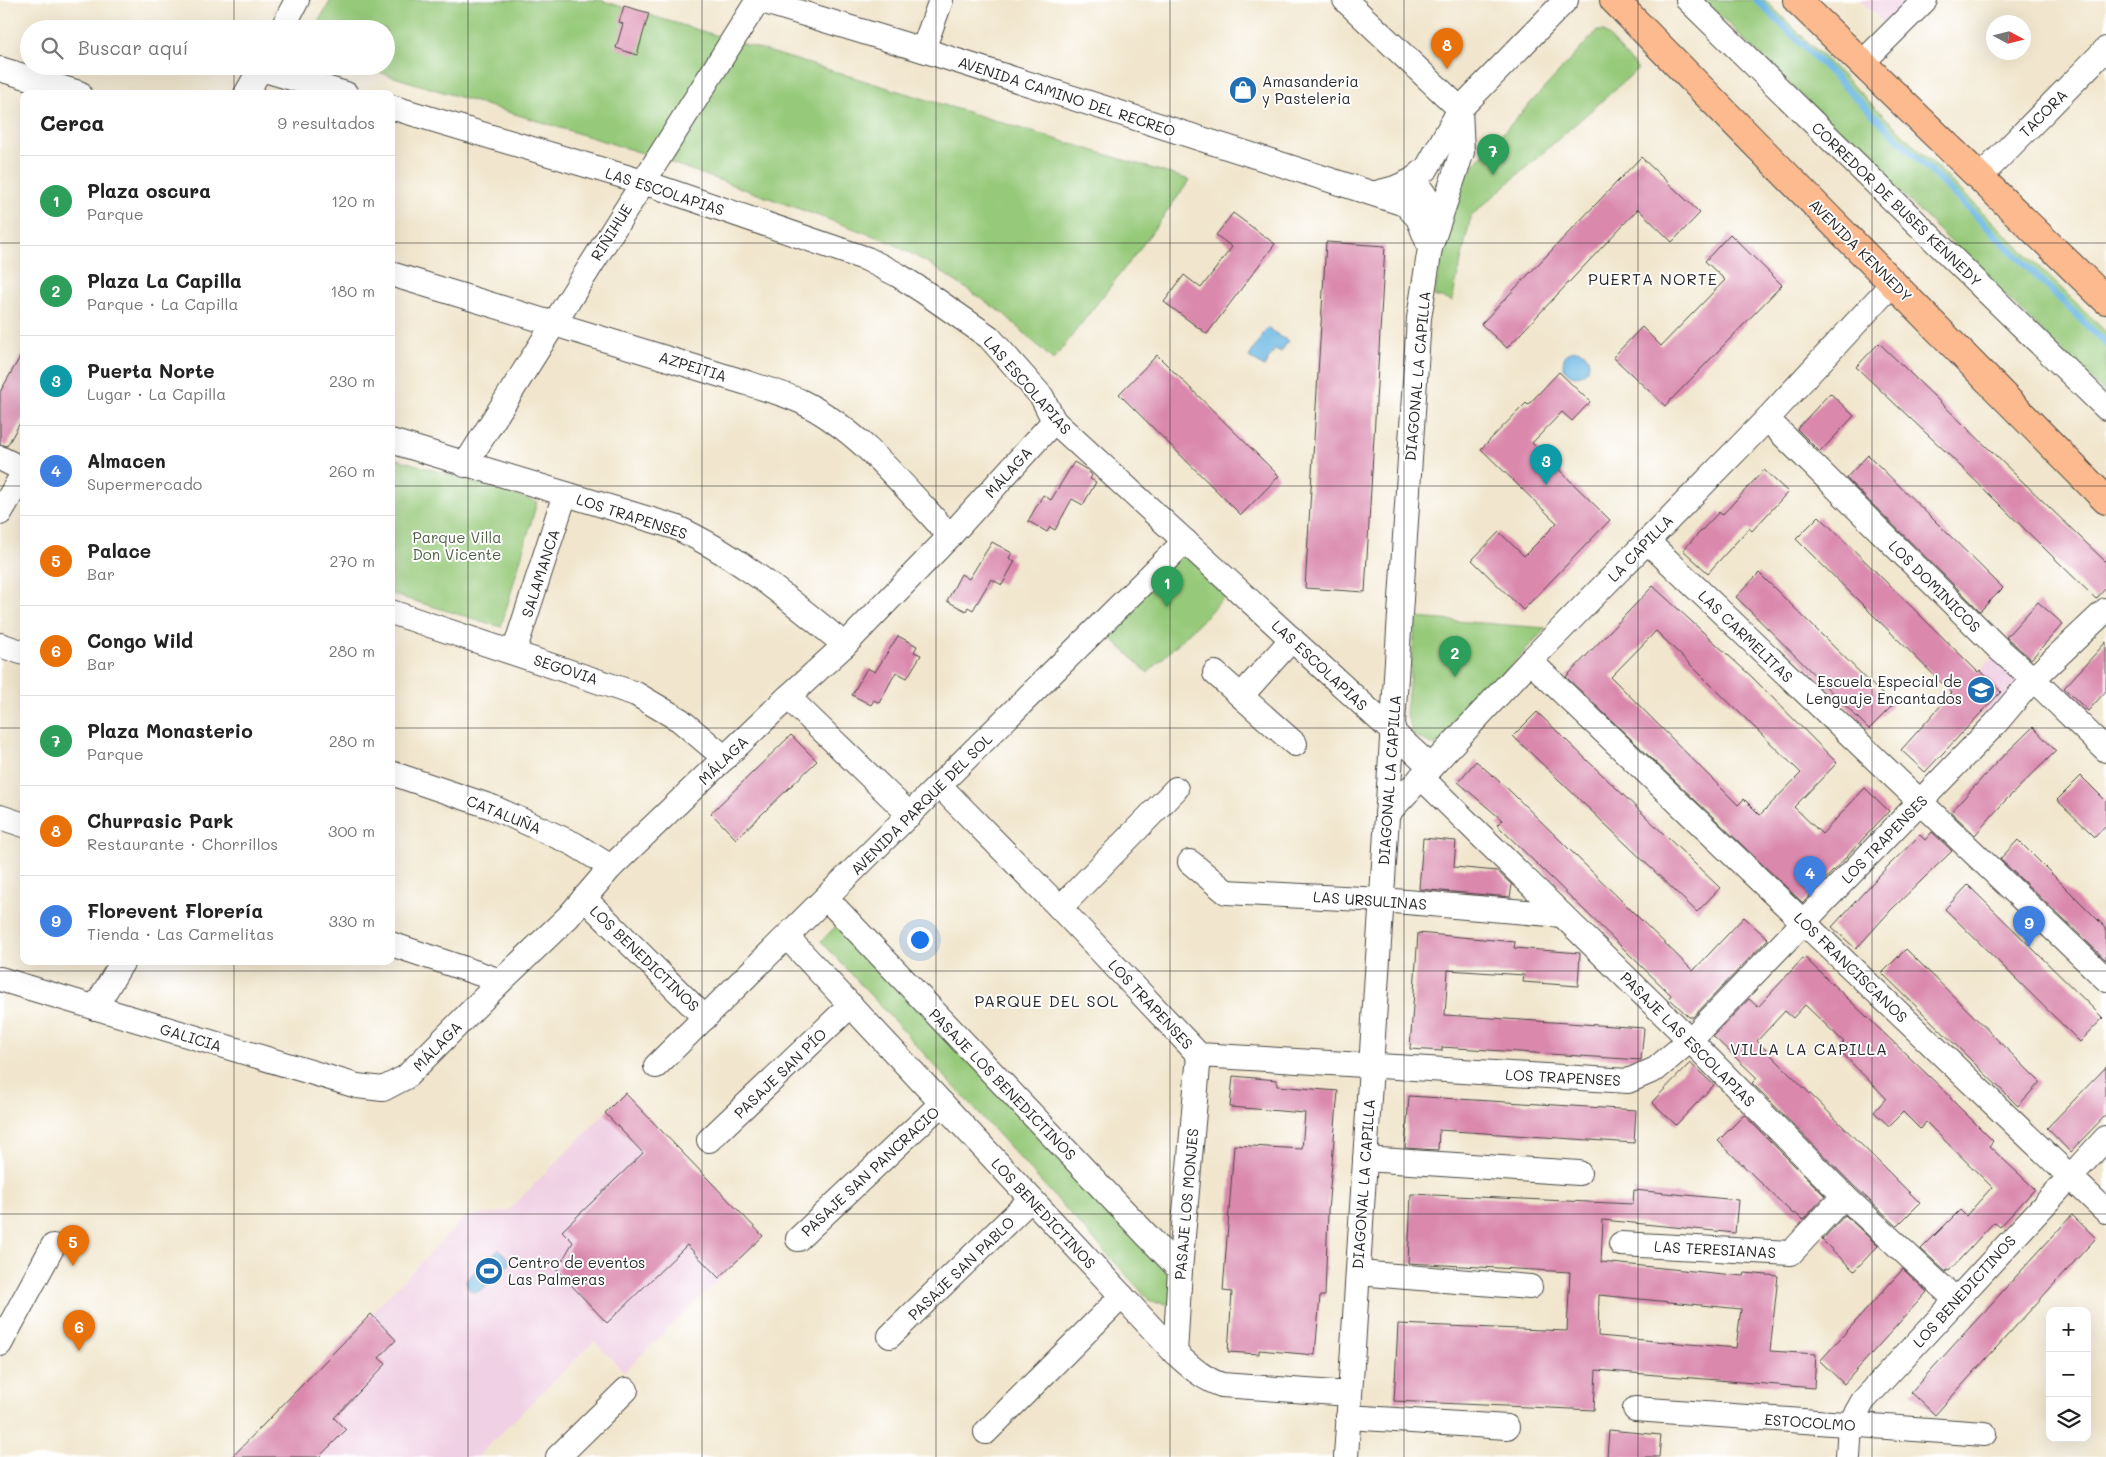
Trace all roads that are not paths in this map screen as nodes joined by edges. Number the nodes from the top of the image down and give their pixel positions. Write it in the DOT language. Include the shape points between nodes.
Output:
graph roads {
  1 [pos="297,0"];
  2 [pos="759,0"];
  3 [pos="941,0"];
  4 [pos="1345,0"];
  5 [pos="1566,0"];
  6 [pos="1614,0"];
  7 [pos="1688,0"];
  8 [pos="1797,0"];
  9 [pos="1925,0"];
  10 [pos="786,4"];
  11 [pos="287,20"];
  12 [pos="923,50"];
  13 [pos="2104,56"];
  14 [pos="1862,63"];
  15 [pos="0,69"];
  16 [pos="257,75"];
  17 [pos="287,75"];
  18 [pos="69,90"];
  19 [pos="248,90"];
  20 [pos="334,90"];
  21 [pos="395,108"];
  22 [pos="1460,109"];
  23 [pos="1980,177"];
  24 [pos="1411,180"];
  25 [pos="643,182"];
  26 [pos="1376,193"];
  27 [pos="1430,248"];
  28 [pos="395,275"];
  29 [pos="1893,283"];
  30 [pos="2106,300"];
  31 [pos="554,323"];
  32 [pos="2106,408"];
  33 [pos="1767,419"];
  34 [pos="1054,421"];
  35 [pos="395,442"];
  36 [pos="0,458"];
  37 [pos="465,464"];
  38 [pos="20,478"];
  39 [pos="20,483"];
  40 [pos="565,494"];
  41 [pos="2106,500"];
  42 [pos="0,513"];
  43 [pos="950,536"];
  44 [pos="1185,541"];
  45 [pos="1647,541"];
  46 [pos="2106,610"];
  47 [pos="395,613"];
  48 [pos="1292,639"];
  49 [pos="0,645"];
  50 [pos="845,645"];
  51 [pos="20,652"];
  52 [pos="514,652"];
  53 [pos="1530,662"];
  54 [pos="1215,672"];
  55 [pos="2034,680"];
  56 [pos="1241,696"];
  57 [pos="788,697"];
  58 [pos="1392,732"];
  59 [pos="1295,744"];
  60 [pos="2106,750"];
  61 [pos="725,758"];
  62 [pos="1426,772"];
  63 [pos="395,774"];
  64 [pos="939,786"];
  65 [pos="1176,789"];
  66 [pos="1920,802"];
  67 [pos="1387,814"];
  68 [pos="910,815"];
  69 [pos="0,817"];
  70 [pos="20,824"];
  71 [pos="1190,862"];
  72 [pos="611,866"];
  73 [pos="584,898"];
  74 [pos="826,898"];
  75 [pos="1382,900"];
  76 [pos="1060,908"];
  77 [pos="1562,914"];
  78 [pos="1803,922"];
  79 [pos="787,937"];
  80 [pos="395,945"];
  81 [pos="121,965"];
  82 [pos="2106,978"];
  83 [pos="0,979"];
  84 [pos="501,981"];
  85 [pos="851,1005"];
  86 [pos="95,1008"];
  87 [pos="706,1018"];
  88 [pos="1690,1040"];
  89 [pos="1199,1055"];
  90 [pos="656,1066"];
  91 [pos="1371,1066"];
  92 [pos="383,1089"];
  93 [pos="942,1103"];
  94 [pos="2106,1138"];
  95 [pos="709,1140"];
  96 [pos="1365,1159"];
  97 [pos="1579,1173"];
  98 [pos="2069,1176"];
  99 [pos="1844,1196"];
  100 [pos="1031,1199"];
  101 [pos="2106,1212"];
  102 [pos="798,1239"];
  103 [pos="1621,1244"];
  104 [pos="53,1246"];
  105 [pos="1180,1270"];
  106 [pos="1358,1273"];
  107 [pos="1530,1286"];
  108 [pos="1122,1296"];
  109 [pos="1956,1300"];
  110 [pos="890,1336"];
  111 [pos="0,1344"];
  112 [pos="1175,1353"];
  113 [pos="626,1390"];
  114 [pos="1350,1394"];
  115 [pos="1635,1410"];
  116 [pos="1348,1417"];
  117 [pos="1850,1424"];
  118 [pos="1507,1427"];
  119 [pos="986,1432"];
  120 [pos="1984,1434"];
  121 [pos="558,1457"];
  122 [pos="1346,1457"];
  123 [pos="1848,1457"];
  1 -- 11 [label="street"];
  2 -- 10 [label="street, AVENIDA CAMINO DEL RECREO"];
  2 -- 25 [label="street, RIÑIHUE"];
  3 -- 12 [label="street"];
  4 -- 22 [label="street"];
  5 -- 22 [label="street"];
  6 -- 29 [label="main road, AVENIDA KENNEDY"];
  7 -- 32 [label="street, CORREDOR DE BUSES KENNEDY"];
  8 -- 14 [label="main road"];
  9 -- 14 [label="street"];
  10 -- 12 [label="street, AVENIDA CAMINO DEL RECREO"];
  12 -- 26 [label="street, AVENIDA CAMINO DEL RECREO"];
  13 -- 23 [label="street, TACORA"];
  14 -- 23 [label="main road"];
  15 -- 18 [label="street"];
  16 -- 19 [label="street"];
  17 -- 20 [label="street"];
  21 -- 25 [label="street, LAS ESCOLAPIAS"];
  22 -- 24 [label="street" via="1427,168"];
  22 -- 27 [label="street, DIAGONAL LA CAPILLA" via="1462,152"];
  23 -- 30 [label="main road"];
  24 -- 26 [label="street"];
  24 -- 27 [label="street" via="1423,192 1430,208 1433,221"];
  25 -- 31 [label="street, RIÑIHUE"];
  25 -- 34 [label="street, LAS ESCOLAPIAS" via="867,259 898,275 989,337 1042,397"];
  26 -- 27 [label="street, AVENIDA CAMINO DEL RECREO" via="1405,204 1418,218"];
  27 -- 58 [label="street, DIAGONAL LA CAPILLA" via="1419,318"];
  28 -- 31 [label="street, AZPEITIA"];
  29 -- 33 [label="street, LA CAPILLA"];
  29 -- 41 [label="main road, AVENIDA KENNEDY"];
  31 -- 37 [label="street, RIÑIHUE"];
  31 -- 43 [label="street, AZPEITIA" via="802,403 843,428"];
  33 -- 45 [label="street, LA CAPILLA"];
  33 -- 55 [label="street, LOS DOMINICOS"];
  34 -- 43 [label="street, MÁLAGA"];
  34 -- 44 [label="street, LAS ESCOLAPIAS"];
  35 -- 37 [label="street, LOS TRAPENSES"];
  36 -- 38 [label="street"];
  37 -- 40 [label="street, LOS TRAPENSES"];
  39 -- 42 [label="street"];
  40 -- 50 [label="street, LOS TRAPENSES" via="675,528 705,541 782,594"];
  40 -- 52 [label="street, SALAMANCA"];
  43 -- 50 [label="street, MÁLAGA"];
  44 -- 48 [label="street, LAS ESCOLAPIAS"];
  44 -- 64 [label="street, AVENIDA PARQUE DEL SOL"];
  45 -- 53 [label="street, LA CAPILLA"];
  45 -- 66 [label="street, LAS CARMELITAS"];
  46 -- 55 [label="street, LOS TRAPENSES"];
  47 -- 52 [label="street, SEGOVIA"];
  48 -- 56 [label="street"];
  48 -- 58 [label="street, LAS ESCOLAPIAS"];
  49 -- 51 [label="street"];
  50 -- 57 [label="street, MÁLAGA"];
  52 -- 61 [label="street, SEGOVIA" via="636,694 680,720"];
  53 -- 62 [label="street, LA CAPILLA"];
  53 -- 78 [label="street, LOS FRANCISCANOS"];
  54 -- 56 [label="street"];
  55 -- 60 [label="street, LOS DOMINICOS"];
  55 -- 66 [label="street, LOS TRAPENSES"];
  56 -- 59 [label="street"];
  57 -- 61 [label="street, MÁLAGA"];
  57 -- 68 [label="street"];
  58 -- 62 [label="street, LAS ESCOLAPIAS"];
  58 -- 67 [label="street, DIAGONAL LA CAPILLA"];
  61 -- 72 [label="street, MÁLAGA"];
  62 -- 67 [label="street, LA CAPILLA"];
  62 -- 77 [label="street, PASAJE LAS ESCOLAPIAS"];
  63 -- 72 [label="street, CATALUÑA" via="492,806 574,844"];
  64 -- 68 [label="street, AVENIDA PARQUE DEL SOL"];
  64 -- 76 [label="street, LOS TRAPENSES"];
  65 -- 76 [label="street"];
  66 -- 78 [label="street, LOS TRAPENSES"];
  66 -- 82 [label="street, LAS CARMELITAS"];
  67 -- 75 [label="street, DIAGONAL LA CAPILLA"];
  68 -- 74 [label="street, AVENIDA PARQUE DEL SOL"];
  69 -- 70 [label="street"];
  71 -- 75 [label="street, LAS URSULINAS" via="1226,892"];
  72 -- 73 [label="street, MÁLAGA"];
  73 -- 84 [label="street, MÁLAGA"];
  73 -- 87 [label="street, LOS BENEDICTINOS"];
  74 -- 79 [label="street, AVENIDA PARQUE DEL SOL"];
  74 -- 105 [label="street, PASAJE LOS BENEDICTINOS"];
  75 -- 77 [label="street, LAS URSULINAS"];
  75 -- 91 [label="street, DIAGONAL LA CAPILLA"];
  76 -- 89 [label="street, LOS TRAPENSES"];
  77 -- 88 [label="street, PASAJE LAS ESCOLAPIAS"];
  78 -- 88 [label="street, LOS TRAPENSES"];
  78 -- 98 [label="street, LOS FRANCISCANOS"];
  79 -- 85 [label="street, LOS BENEDICTINOS"];
  79 -- 87 [label="street, AVENIDA PARQUE DEL SOL"];
  80 -- 84 [label="street"];
  81 -- 86 [label="street"];
  83 -- 86 [label="street, GALICIA"];
  84 -- 92 [label="street, MÁLAGA" via="406,1077"];
  85 -- 93 [label="street, LOS BENEDICTINOS"];
  85 -- 95 [label="street, PASAJE SAN PÍO"];
  86 -- 92 [label="street, GALICIA" via="357,1086"];
  87 -- 90 [label="street, AVENIDA PARQUE DEL SOL"];
  88 -- 91 [label="street, LOS TRAPENSES" via="1656,1070 1628,1081"];
  88 -- 99 [label="street, PASAJE LAS ESCOLAPIAS"];
  89 -- 91 [label="street, LOS TRAPENSES"];
  89 -- 105 [label="street, PASAJE LOS MONJES"];
  91 -- 96 [label="street, DIAGONAL LA CAPILLA"];
  93 -- 100 [label="street, LOS BENEDICTINOS"];
  93 -- 102 [label="street, PASAJE SAN PANCRACIO"];
  94 -- 98 [label="street, LOS BENEDICTINOS"];
  96 -- 97 [label="street"];
  96 -- 106 [label="street, DIAGONAL LA CAPILLA"];
  98 -- 101 [label="street, LOS FRANCISCANOS"];
  98 -- 109 [label="street, LOS BENEDICTINOS"];
  99 -- 103 [label="street, LAS TERESIANAS" via="1791,1253"];
  99 -- 109 [label="street, PASAJE LAS ESCOLAPIAS"];
  100 -- 108 [label="street, LOS BENEDICTINOS"];
  100 -- 110 [label="street, PASAJE SAN PABLO"];
  104 -- 111 [label="street"];
  105 -- 112 [label="street, PASAJE LOS MONJES"];
  106 -- 107 [label="street"];
  106 -- 114 [label="street, DIAGONAL LA CAPILLA"];
  108 -- 112 [label="street, LOS BENEDICTINOS"];
  108 -- 119 [label="street"];
  109 -- 117 [label="street, LOS BENEDICTINOS" via="1864,1401"];
  112 -- 114 [label="street, LOS BENEDICTINOS" via="1211,1382"];
  113 -- 121 [label="street"];
  114 -- 116 [label="street, DIAGONAL LA CAPILLA"];
  115 -- 117 [label="street, ESTOCOLMO"];
  116 -- 118 [label="street"];
  116 -- 122 [label="street, DIAGONAL LA CAPILLA"];
  117 -- 120 [label="street, ESTOCOLMO"];
  117 -- 123 [label="street, LOS BENEDICTINOS"];
}
